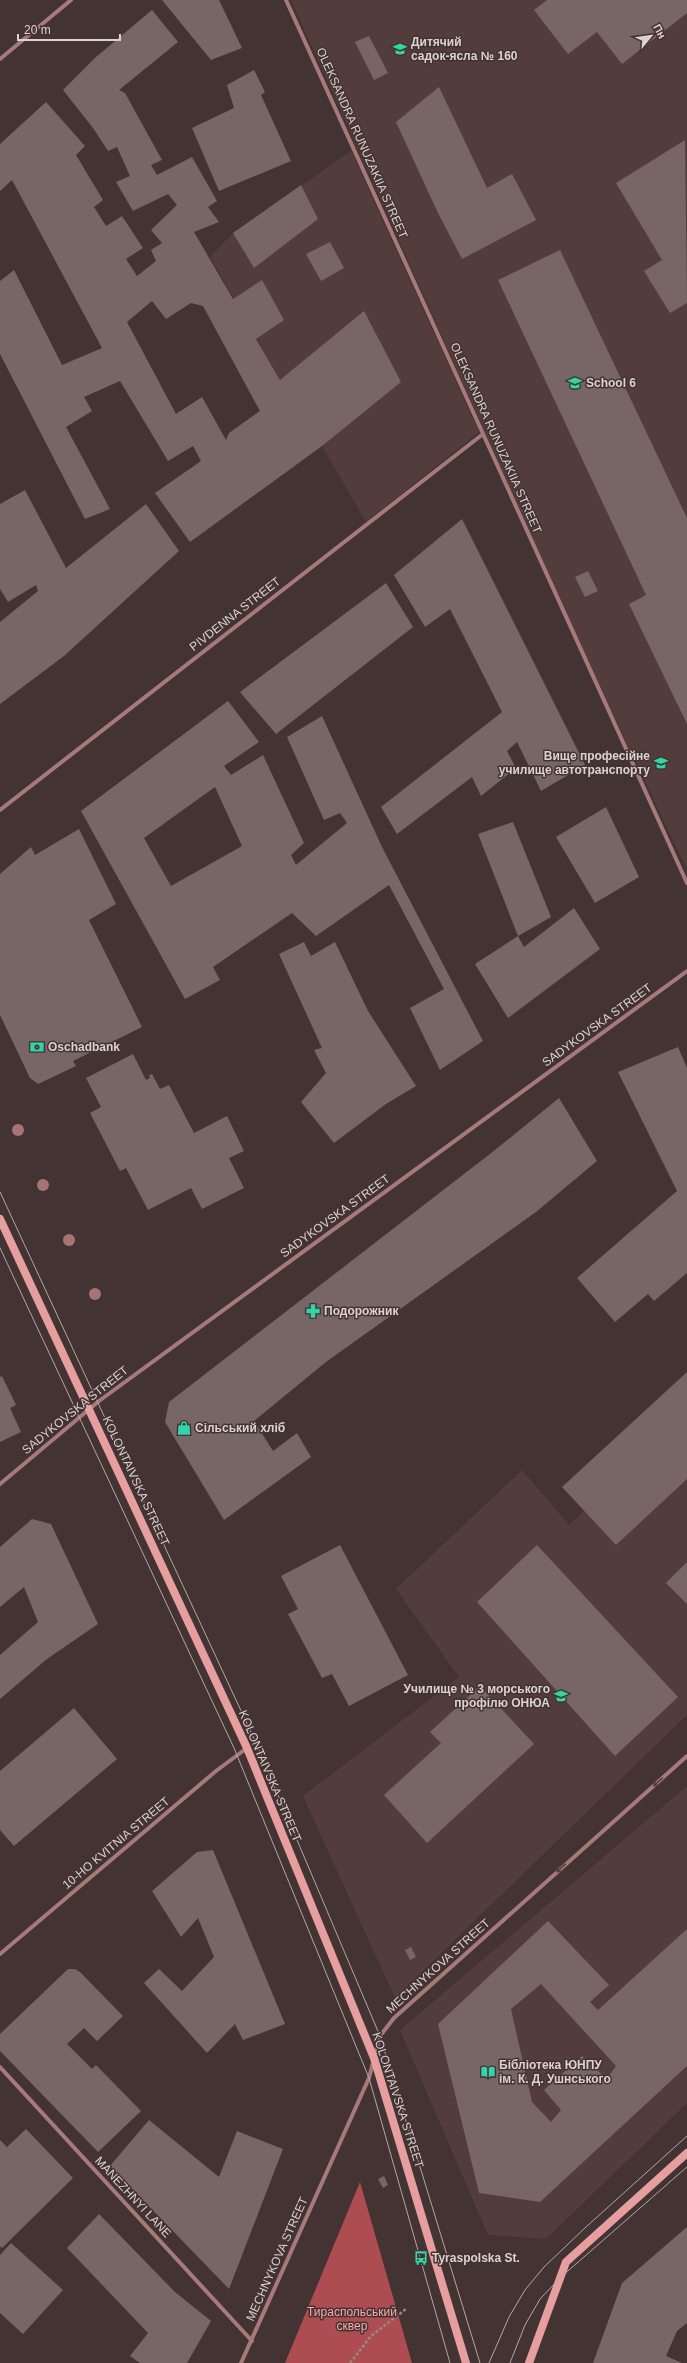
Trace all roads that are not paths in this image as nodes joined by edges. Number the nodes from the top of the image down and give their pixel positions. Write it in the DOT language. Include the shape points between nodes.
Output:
graph roads {
  1 [pos="71,0"];
  2 [pos="286,0"];
  3 [pos="0,59"];
  4 [pos="483,434"];
  5 [pos="0,810"];
  6 [pos="687,883"];
  7 [pos="687,971"];
  8 [pos="0,1219"];
  9 [pos="90,1409"];
  10 [pos="0,1484"];
  11 [pos="246,1748"];
  12 [pos="687,1756"];
  13 [pos="0,1954"];
  14 [pos="374,2058"];
  15 [pos="0,2067"];
  16 [pos="687,2153"];
  17 [pos="252,2341"];
  18 [pos="241,2363"];
  19 [pos="466,2363"];
  20 [pos="529,2363"];
  1 -- 3 [label="street"];
  2 -- 4 [label="street, OLEKSANDRA RUNUZAKIIA STREET"];
  4 -- 5 [label="street, PIVDENNA STREET"];
  4 -- 6 [label="street, OLEKSANDRA RUNUZAKIIA STREET"];
  7 -- 9 [label="street, SADYKOVSKA STREET"];
  8 -- 9 [label="main road, KOLONTAIVSKA STREET"];
  9 -- 10 [label="street, SADYKOVSKA STREET"];
  9 -- 11 [label="main road, KOLONTAIVSKA STREET"];
  11 -- 13 [label="street, 10-HO KVITNIA STREET"];
  11 -- 14 [label="main road, KOLONTAIVSKA STREET"];
  12 -- 14 [label="street, MECHNYKOVA STREET, one-way" via="394,2018 380,2036"];
  14 -- 17 [label="street, MECHNYKOVA STREET" via="369,2078"];
  14 -- 19 [label="main road, KOLONTAIVSKA STREET"];
  15 -- 17 [label="street, MANEZHNYI LANE"];
  16 -- 20 [label="main road" via="566,2262"];
  17 -- 18 [label="street, MECHNYKOVA STREET"];
}
